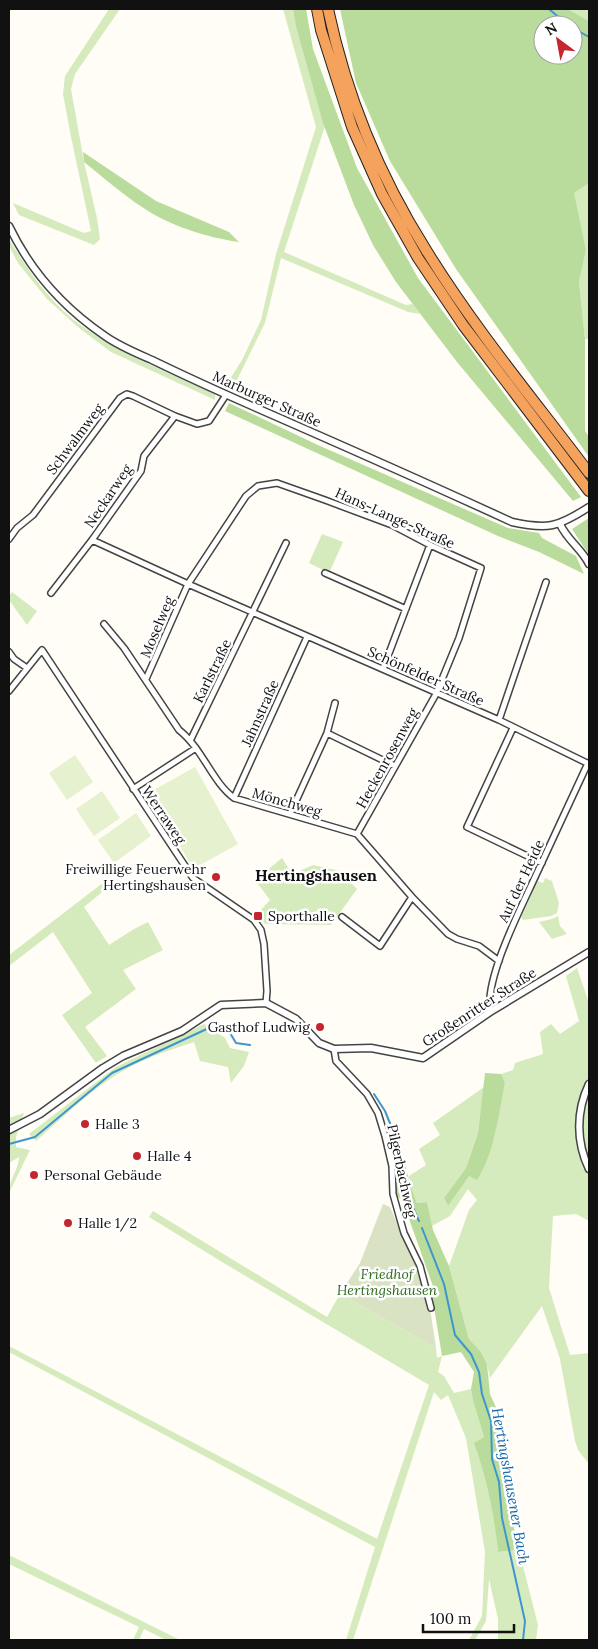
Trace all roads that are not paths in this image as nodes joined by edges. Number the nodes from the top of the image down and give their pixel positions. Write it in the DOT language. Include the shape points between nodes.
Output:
graph roads {
  1 [pos="317,9"];
  2 [pos="328,9"];
  3 [pos="9,226"];
  4 [pos="226,395"];
  5 [pos="175,416"];
  6 [pos="589,473"];
  7 [pos="589,490"];
  8 [pos="589,507"];
  9 [pos="560,524"];
  10 [pos="9,539"];
  11 [pos="92,540"];
  12 [pos="286,543"];
  13 [pos="430,545"];
  14 [pos="589,564"];
  15 [pos="325,573"];
  16 [pos="546,582"];
  17 [pos="188,584"];
  18 [pos="51,593"];
  19 [pos="406,609"];
  20 [pos="253,612"];
  21 [pos="104,624"];
  22 [pos="307,637"];
  23 [pos="9,652"];
  24 [pos="27,668"];
  25 [pos="383,669"];
  26 [pos="146,679"];
  27 [pos="9,691"];
  28 [pos="436,694"];
  29 [pos="335,703"];
  30 [pos="499,720"];
  31 [pos="513,728"];
  32 [pos="327,733"];
  33 [pos="191,739"];
  34 [pos="196,748"];
  35 [pos="589,763"];
  36 [pos="395,766"];
  37 [pos="133,789"];
  38 [pos="234,798"];
  39 [pos="290,814"];
  40 [pos="357,834"];
  41 [pos="542,863"];
  42 [pos="412,897"];
  43 [pos="342,917"];
  44 [pos="589,952"];
  45 [pos="499,961"];
  46 [pos="266,1003"];
  47 [pos="490,1012"];
  48 [pos="334,1049"];
  49 [pos="589,1084"];
  50 [pos="9,1130"];
  51 [pos="589,1169"];
  52 [pos="431,1308"];
  1 -- 7 [label="highway" via="352,127 418,258 463,325"];
  2 -- 6 [label="highway" via="359,117 389,185 425,250"];
  3 -- 4 [label="street, Marburger Straße" via="46,283 69,308 94,328 136,353"];
  4 -- 5 [label="street" via="209,420 201,424"];
  4 -- 9 [label="street, Marburger Straße" via="512,522 540,527"];
  5 -- 10 [label="street, Schwalmweg" via="134,396 127,394 120,398 33,514"];
  5 -- 11 [label="street, Neckarweg" via="144,456 141,471"];
  8 -- 9 [label="street"];
  9 -- 14 [label="street"];
  11 -- 17 [label="street, Schönfelder Straße"];
  11 -- 18 [label="street, Neckarweg"];
  12 -- 20 [label="street"];
  13 -- 17 [label="street, Hans-Lange-Straße" via="392,525 268,483 258,486 246,496"];
  13 -- 19 [label="street"];
  13 -- 28 [label="street, Hans-Lange-Straße" via="481,568 459,638"];
  15 -- 19 [label="street"];
  16 -- 30 [label="street"];
  17 -- 20 [label="street, Schönfelder Straße"];
  17 -- 26 [label="street, Moselweg"];
  19 -- 25 [label="street"];
  20 -- 22 [label="street, Schönfelder Straße"];
  20 -- 33 [label="street, Karlstraße"];
  21 -- 26 [label="street, Mönchweg"];
  22 -- 25 [label="street, Schönfelder Straße"];
  22 -- 38 [label="street, Jahnstraße"];
  23 -- 24 [label="street" via="14,660"];
  24 -- 27 [label="street, Werraweg"];
  24 -- 37 [label="street, Werraweg" via="42,650"];
  25 -- 28 [label="street, Schönfelder Straße"];
  26 -- 33 [label="street, Mönchweg" via="179,730"];
  28 -- 30 [label="street, Schönfelder Straße"];
  28 -- 36 [label="street, Heckenrosenweg"];
  29 -- 32 [label="street"];
  30 -- 31 [label="street, Schönfelder Straße"];
  31 -- 35 [label="street, Schönfelder Straße"];
  31 -- 41 [label="street" via="467,827"];
  32 -- 36 [label="street"];
  32 -- 39 [label="street"];
  33 -- 34 [label="street, Mönchweg"];
  34 -- 37 [label="street"];
  34 -- 38 [label="street, Mönchweg" via="225,792"];
  35 -- 41 [label="street, Auf der Heide"];
  36 -- 40 [label="street, Heckenrosenweg"];
  37 -- 46 [label="street, Werraweg" via="193,878 254,920 261,930"];
  38 -- 39 [label="street, Mönchweg"];
  39 -- 40 [label="street, Mönchweg"];
  40 -- 42 [label="street"];
  41 -- 45 [label="street, Auf der Heide"];
  42 -- 43 [label="street" via="380,946"];
  42 -- 45 [label="street" via="448,934 479,946"];
  44 -- 47 [label="street, Großenritter Straße"];
  45 -- 47 [label="street, Auf der Heide" via="490,994"];
  46 -- 48 [label="street" via="296,1019 320,1043"];
  46 -- 50 [label="street" via="222,1005 182,1031 123,1056 26,1122"];
  47 -- 48 [label="street, Großenritter Straße" via="423,1058 385,1049"];
  48 -- 52 [label="street, Pilgerbachweg" via="336,1061 368,1094 378,1113 392,1166 393,1194 404,1233 420,1266"];
  49 -- 51 [label="street" via="579,1123 582,1150"];
}
